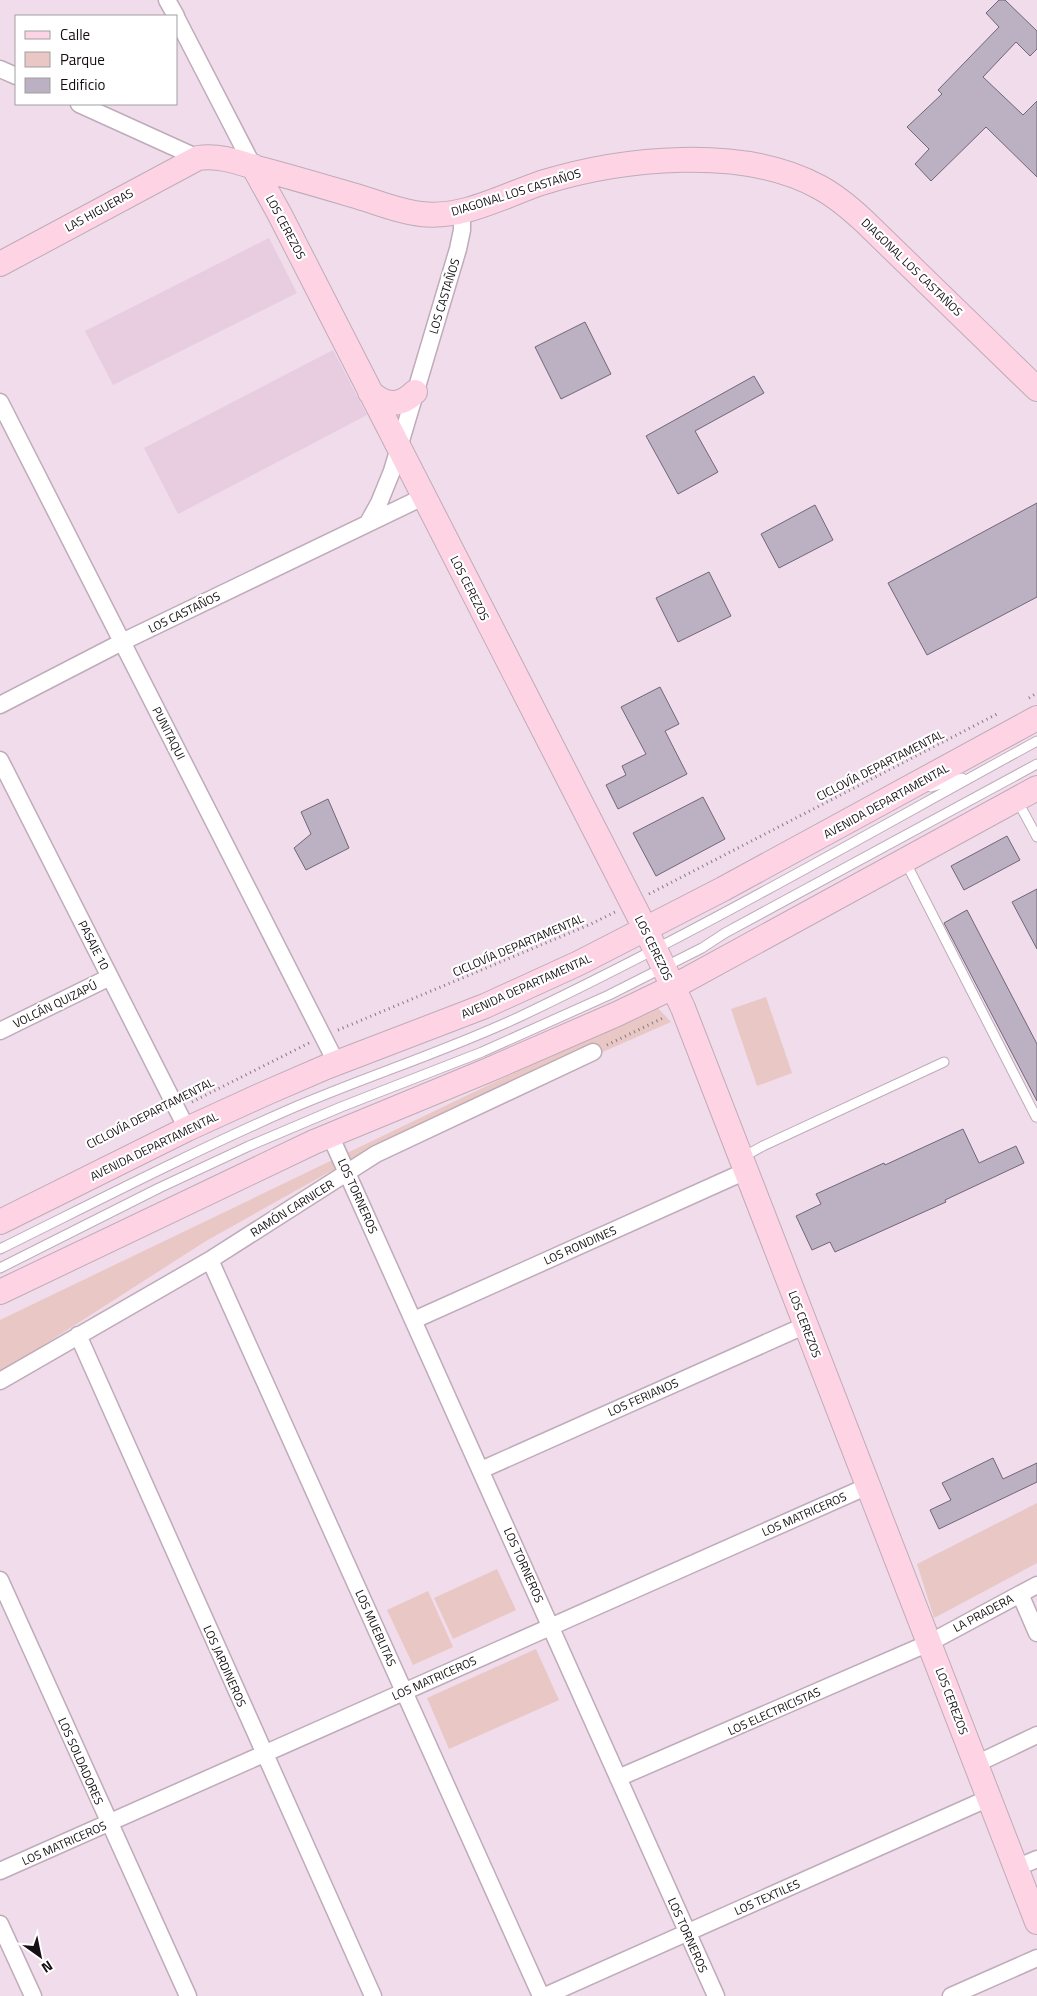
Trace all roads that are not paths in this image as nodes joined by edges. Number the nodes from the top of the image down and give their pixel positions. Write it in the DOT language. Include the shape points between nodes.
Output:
graph roads {
  1 [pos="167,0"];
  2 [pos="175,15"];
  3 [pos="178,21"];
  4 [pos="0,69"];
  5 [pos="15,76"];
  6 [pos="81,105"];
  7 [pos="198,158"];
  8 [pos="253,166"];
  9 [pos="309,182"];
  10 [pos="462,211"];
  11 [pos="279,213"];
  12 [pos="0,264"];
  13 [pos="1037,389"];
  14 [pos="370,392"];
  15 [pos="415,392"];
  16 [pos="0,402"];
  17 [pos="399,448"];
  18 [pos="423,496"];
  19 [pos="369,522"];
  20 [pos="122,642"];
  21 [pos="0,705"];
  22 [pos="1033,708"];
  23 [pos="1037,741"];
  24 [pos="0,760"];
  25 [pos="1037,764"];
  26 [pos="974,775"];
  27 [pos="5,783"];
  28 [pos="1027,794"];
  29 [pos="864,812"];
  30 [pos="1037,837"];
  31 [pos="905,861"];
  32 [pos="660,958"];
  33 [pos="110,977"];
  34 [pos="0,1031"];
  35 [pos="592,1052"];
  36 [pos="944,1062"];
  37 [pos="337,1064"];
  38 [pos="1036,1117"];
  39 [pos="182,1119"];
  40 [pos="330,1135"];
  41 [pos="744,1164"];
  42 [pos="348,1173"];
  43 [pos="0,1222"];
  44 [pos="0,1249"];
  45 [pos="210,1260"];
  46 [pos="0,1268"];
  47 [pos="0,1292"];
  48 [pos="414,1320"];
  49 [pos="806,1325"];
  50 [pos="78,1335"];
  51 [pos="0,1381"];
  52 [pos="481,1470"];
  53 [pos="868,1486"];
  54 [pos="0,1580"];
  55 [pos="1037,1584"];
  56 [pos="1020,1594"];
  57 [pos="551,1626"];
  58 [pos="1037,1633"];
  59 [pos="929,1643"];
  60 [pos="404,1692"];
  61 [pos="1037,1735"];
  62 [pos="264,1754"];
  63 [pos="976,1764"];
  64 [pos="618,1778"];
  65 [pos="989,1798"];
  66 [pos="109,1823"];
  67 [pos="1027,1864"];
  68 [pos="0,1871"];
  69 [pos="1037,1922"];
  70 [pos="0,1924"];
  71 [pos="687,1933"];
  72 [pos="1037,1958"];
  73 [pos="33,1996"];
  74 [pos="188,1996"];
  75 [pos="372,1996"];
  76 [pos="543,1996"];
  77 [pos="716,1996"];
  78 [pos="951,1996"];
  1 -- 2 [label="street, LOS CEREZOS"];
  3 -- 8 [label="street, LOS CEREZOS"];
  4 -- 5 [label="street"];
  6 -- 7 [label="street, DIAGONAL LOS CASTAÑOS"];
  7 -- 8 [label="street, DIAGONAL LOS CASTAÑOS" via="216,157"];
  7 -- 12 [label="street, LAS HIGUERAS"];
  8 -- 9 [label="street, DIAGONAL LOS CASTAÑOS"];
  8 -- 11 [label="street, LOS CEREZOS"];
  9 -- 10 [label="street, DIAGONAL LOS CASTAÑOS" via="405,212 436,215"];
  9 -- 11 [label="street" via="287,190 280,201"];
  10 -- 13 [label="street, DIAGONAL LOS CASTAÑOS" via="566,175 621,164 707,161 779,171 818,186 851,208"];
  10 -- 15 [label="street, LOS CASTAÑOS" via="460,240"];
  11 -- 14 [label="street, LOS CEREZOS"];
  14 -- 15 [label="street" via="387,403 398,403"];
  14 -- 17 [label="street, LOS CEREZOS"];
  15 -- 17 [label="street, LOS CASTAÑOS"];
  16 -- 20 [label="street, PUNITAQUI"];
  17 -- 18 [label="street, LOS CEREZOS"];
  17 -- 19 [label="street, LOS CASTAÑOS"];
  18 -- 19 [label="street, LOS CASTAÑOS"];
  18 -- 32 [label="street, LOS CEREZOS"];
  19 -- 20 [label="street, LOS CASTAÑOS"];
  20 -- 21 [label="street, LOS CASTAÑOS"];
  20 -- 37 [label="street, PUNITAQUI"];
  22 -- 29 [label="street, AVENIDA DEPARTAMENTAL"];
  23 -- 26 [label="lane"];
  24 -- 27 [label="street, PASAJE 10"];
  25 -- 32 [label="lane"];
  26 -- 29 [label="lane" via="937,784 889,807"];
  26 -- 32 [label="lane"];
  27 -- 33 [label="street, PASAJE 10"];
  28 -- 30 [label="lane"];
  28 -- 31 [label="street, AVENIDA DEPARTAMENTAL"];
  29 -- 32 [label="street, AVENIDA DEPARTAMENTAL"];
  31 -- 32 [label="street, AVENIDA DEPARTAMENTAL"];
  31 -- 38 [label="lane"];
  32 -- 37 [label="street, AVENIDA DEPARTAMENTAL" via="579,963 485,1006"];
  32 -- 40 [label="street, AVENIDA DEPARTAMENTAL" via="617,1014"];
  32 -- 41 [label="street, LOS CEREZOS"];
  32 -- 44 [label="lane" via="291,1109"];
  32 -- 46 [label="lane" via="608,995 482,1052 249,1146"];
  33 -- 34 [label="street, VOLCÁN QUIZAPÚ"];
  33 -- 39 [label="street, PASAJE 10"];
  35 -- 42 [label="street, RAMÓN CARNICER" via="376,1154"];
  36 -- 41 [label="lane" via="763,1146"];
  37 -- 39 [label="street, AVENIDA DEPARTAMENTAL" via="266,1093"];
  39 -- 43 [label="street, AVENIDA DEPARTAMENTAL"];
  40 -- 42 [label="street, LOS TORNEROS"];
  40 -- 47 [label="street, AVENIDA DEPARTAMENTAL"];
  41 -- 48 [label="street, LOS RONDINES"];
  41 -- 49 [label="street, LOS CEREZOS"];
  42 -- 45 [label="street, RAMÓN CARNICER"];
  42 -- 48 [label="street, LOS TORNEROS"];
  45 -- 50 [label="street, RAMÓN CARNICER"];
  45 -- 60 [label="street, LOS MUEBLITAS"];
  48 -- 52 [label="street, LOS TORNEROS"];
  49 -- 52 [label="street, LOS FERIANOS"];
  49 -- 53 [label="street, LOS CEREZOS"];
  50 -- 51 [label="street, RAMÓN CARNICER"];
  50 -- 62 [label="street, LOS JARDINEROS"];
  52 -- 57 [label="street, LOS TORNEROS"];
  53 -- 57 [label="street, LOS MATRICEROS"];
  53 -- 59 [label="street, LOS CEREZOS"];
  54 -- 66 [label="street, LOS SOLDADORES"];
  55 -- 56 [label="street, LA PRADERA"];
  56 -- 58 [label="street"];
  56 -- 59 [label="street, LA PRADERA"];
  57 -- 60 [label="street, LOS MATRICEROS"];
  57 -- 64 [label="street, LOS TORNEROS"];
  59 -- 63 [label="street, LOS CEREZOS"];
  59 -- 64 [label="street, LOS ELECTRICISTAS"];
  60 -- 62 [label="street, LOS MATRICEROS"];
  60 -- 76 [label="street, LOS MUEBLITAS"];
  61 -- 63 [label="street"];
  62 -- 66 [label="street, LOS MATRICEROS"];
  62 -- 75 [label="street, LOS JARDINEROS"];
  63 -- 65 [label="street, LOS CEREZOS"];
  64 -- 71 [label="street, LOS TORNEROS"];
  65 -- 67 [label="street, LOS CEREZOS"];
  65 -- 71 [label="street, LOS TEXTILES"];
  66 -- 68 [label="street, LOS MATRICEROS"];
  66 -- 74 [label="street, LOS SOLDADORES"];
  67 -- 69 [label="street, LOS CEREZOS"];
  70 -- 73 [label="street"];
  71 -- 76 [label="street, LOS TEXTILES"];
  71 -- 77 [label="street, LOS TORNEROS"];
  72 -- 78 [label="street"];
}
